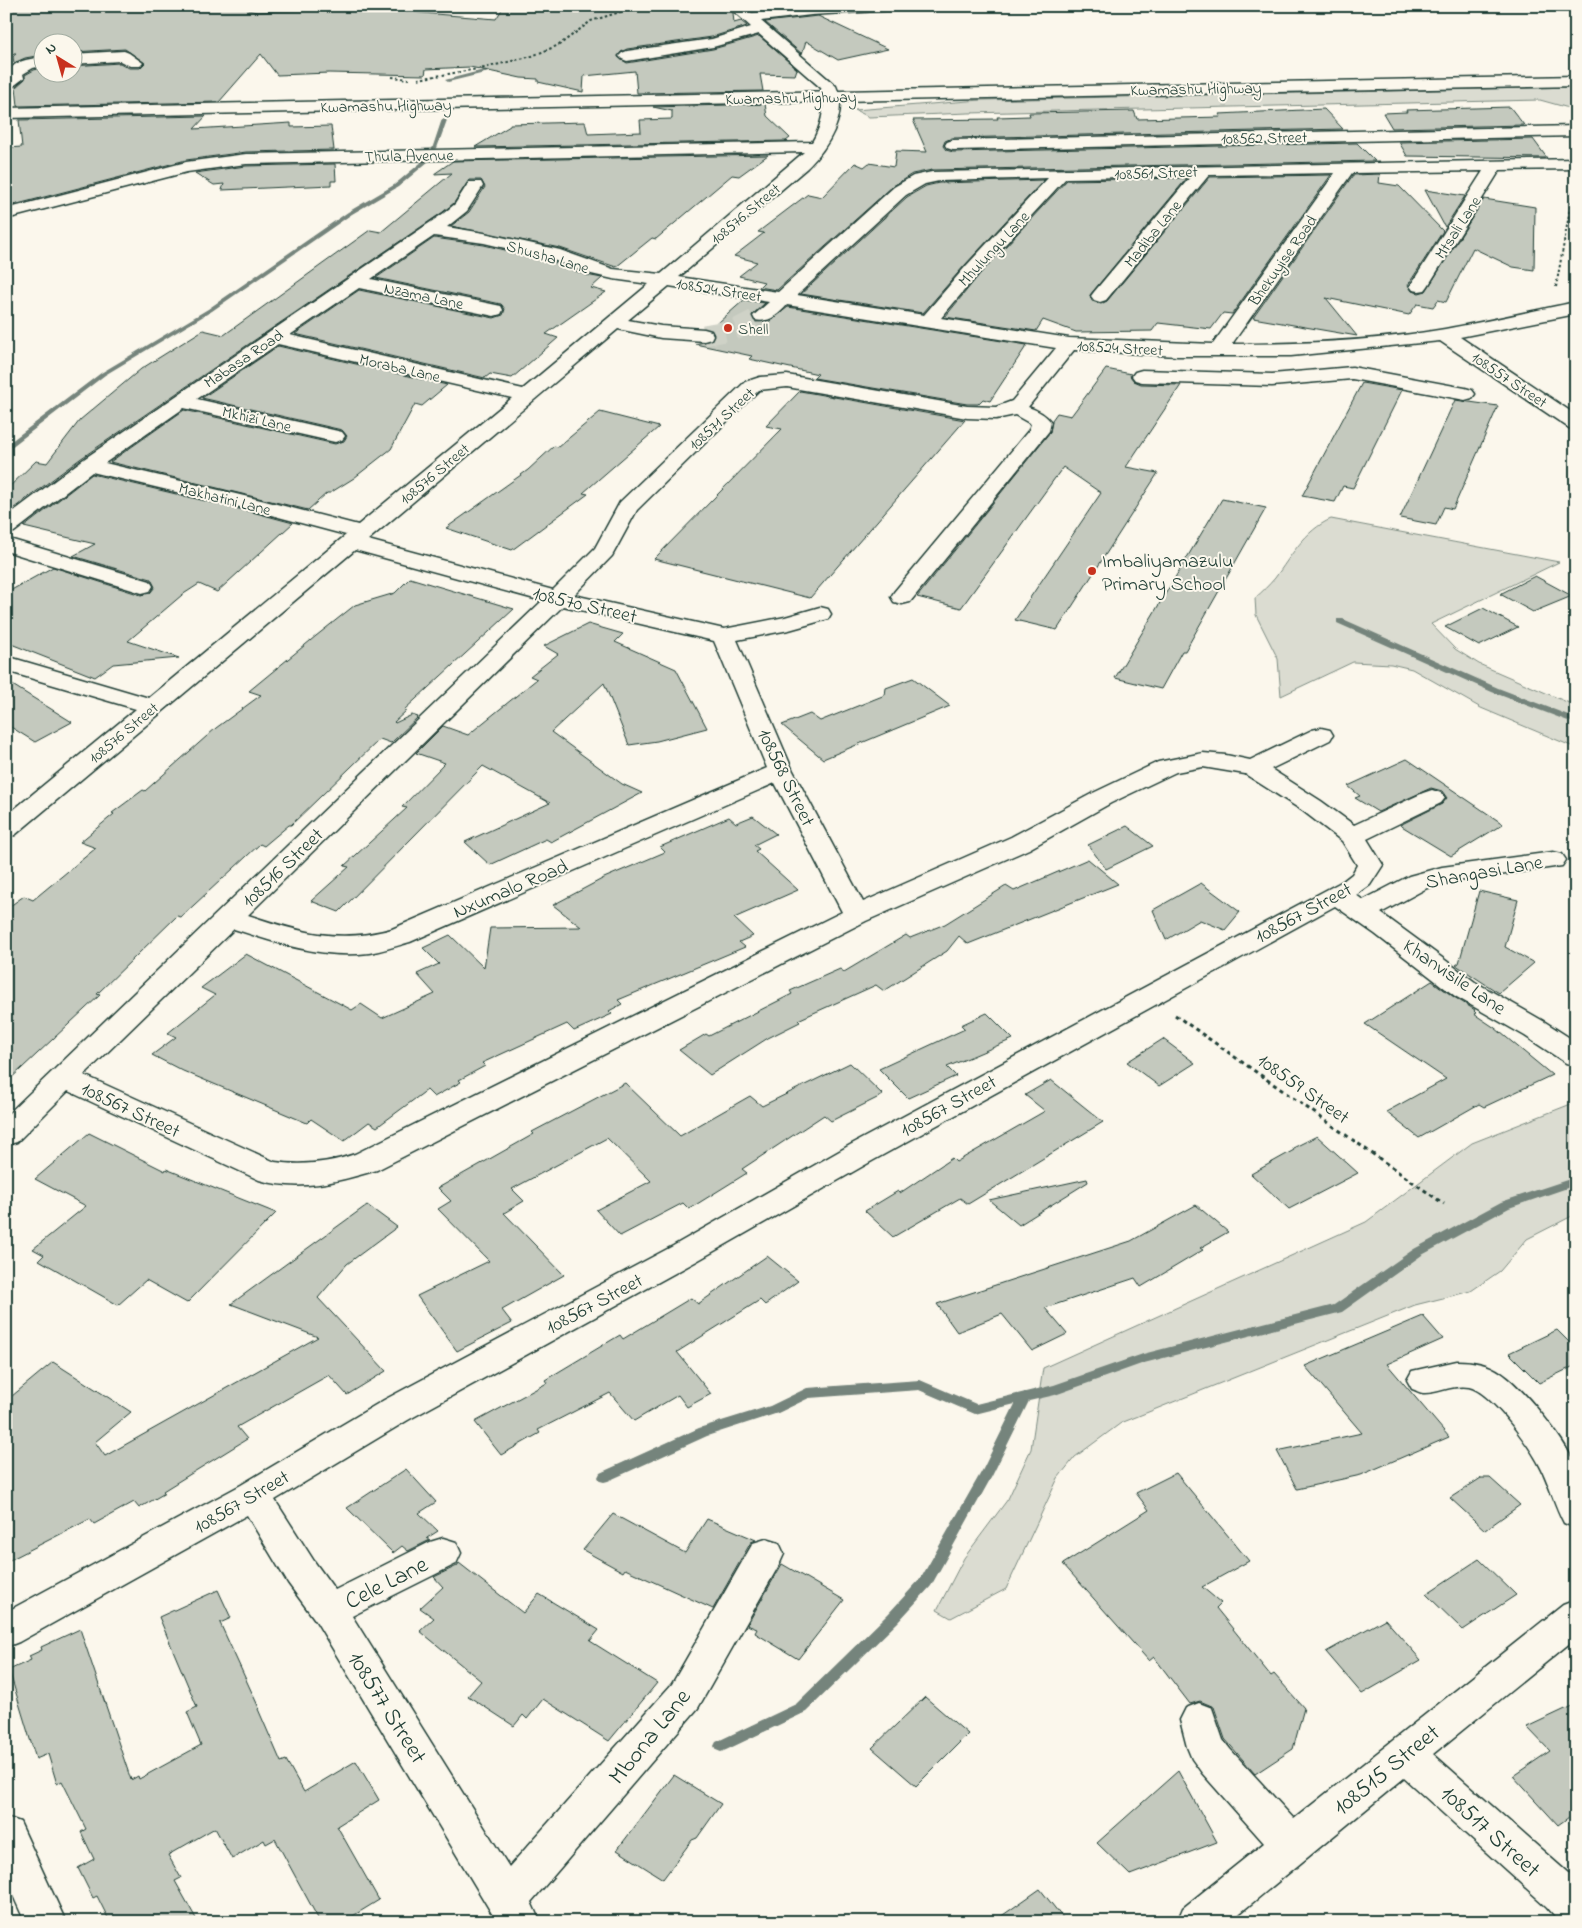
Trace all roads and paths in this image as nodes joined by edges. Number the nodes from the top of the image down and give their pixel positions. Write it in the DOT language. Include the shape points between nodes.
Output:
graph roads {
  1 [pos="639,6"];
  2 [pos="735,6"];
  3 [pos="895,6"];
  4 [pos="749,18"];
  5 [pos="762,29"];
  6 [pos="627,56"];
  7 [pos="82,58"];
  8 [pos="135,63"];
  9 [pos="32,64"];
  10 [pos="1576,70"];
  11 [pos="392,77"];
  12 [pos="1576,81"];
  13 [pos="6,85"];
  14 [pos="830,91"];
  15 [pos="6,102"];
  16 [pos="6,113"];
  17 [pos="1576,131"];
  18 [pos="953,145"];
  19 [pos="818,147"];
  20 [pos="1575,164"];
  21 [pos="1494,167"];
  22 [pos="1346,170"];
  23 [pos="1204,171"];
  24 [pos="1060,175"];
  25 [pos="475,186"];
  26 [pos="6,214"];
  27 [pos="431,230"];
  28 [pos="665,280"];
  29 [pos="354,281"];
  30 [pos="1419,286"];
  31 [pos="1100,296"];
  32 [pos="782,299"];
  33 [pos="1571,309"];
  34 [pos="494,310"];
  35 [pos="762,316"];
  36 [pos="614,323"];
  37 [pos="927,323"];
  38 [pos="704,335"];
  39 [pos="1444,335"];
  40 [pos="273,337"];
  41 [pos="1069,344"];
  42 [pos="1291,350"];
  43 [pos="1218,351"];
  44 [pos="1142,376"];
  45 [pos="1300,378"];
  46 [pos="1465,394"];
  47 [pos="527,396"];
  48 [pos="180,401"];
  49 [pos="1014,408"];
  50 [pos="1576,424"];
  51 [pos="335,436"];
  52 [pos="88,465"];
  53 [pos="6,528"];
  54 [pos="357,538"];
  55 [pos="6,544"];
  56 [pos="142,586"];
  57 [pos="902,597"];
  58 [pos="558,598"];
  59 [pos="820,614"];
  60 [pos="724,636"];
  61 [pos="6,663"];
  62 [pos="154,707"];
  63 [pos="1321,735"];
  64 [pos="1253,768"];
  65 [pos="781,771"];
  66 [pos="1432,798"];
  67 [pos="6,829"];
  68 [pos="1352,836"];
  69 [pos="1553,860"];
  70 [pos="1336,894"];
  71 [pos="1362,912"];
  72 [pos="856,915"];
  73 [pos="230,918"];
  74 [pos="1148,996"];
  75 [pos="1576,1056"];
  76 [pos="65,1078"];
  77 [pos="6,1134"];
  78 [pos="1444,1204"];
  79 [pos="1424,1380"];
  80 [pos="253,1495"];
  81 [pos="1576,1513"];
  82 [pos="442,1553"];
  83 [pos="766,1554"];
  84 [pos="329,1610"];
  85 [pos="1576,1616"];
  86 [pos="6,1631"];
  87 [pos="1199,1720"];
  88 [pos="1404,1753"];
  89 [pos="6,1836"];
  90 [pos="1292,1846"];
  91 [pos="1576,1910"];
  92 [pos="514,1911"];
  93 [pos="46,1922"];
  94 [pos="1197,1922"];
  1 -- 11 [label="path" via="585,24 564,45 547,52 482,68 416,79"];
  2 -- 4 [label="street"];
  3 -- 4 [label="street"];
  4 -- 5 [label="street"];
  5 -- 6 [label="street" via="713,43"];
  5 -- 14 [label="street"];
  7 -- 8 [label="street" via="115,55"];
  9 -- 13 [label="street" via="21,67 15,72 16,78"];
  10 -- 14 [label="street, Kwamashu Highway"];
  12 -- 14 [label="street, Kwamashu Highway"];
  14 -- 15 [label="street, Kwamashu Highway"];
  14 -- 16 [label="street, Kwamashu Highway"];
  14 -- 19 [label="street, 108576 Street" via="828,125"];
  17 -- 18 [label="street, 108562 Street"];
  19 -- 26 [label="street, Thula Avenue" via="246,159 186,167"];
  19 -- 28 [label="street, 108576 Street"];
  20 -- 21 [label="street, 108561 Street"];
  20 -- 33 [label="path" via="1575,184 1556,288"];
  21 -- 22 [label="street, 108561 Street"];
  21 -- 30 [label="street, Mtsali Lane"];
  22 -- 23 [label="street, 108561 Street"];
  22 -- 43 [label="street, Bhekuyise Road"];
  23 -- 24 [label="street, 108561 Street"];
  23 -- 31 [label="street, Madiba Lane"];
  24 -- 32 [label="street, 108561 Street" via="954,175 916,180"];
  24 -- 37 [label="street, Mhulungu Lane"];
  25 -- 27 [label="street, Mabasa Road" via="460,207"];
  27 -- 28 [label="street, Shusha Lane" via="554,254 613,274"];
  27 -- 29 [label="street, Mabasa Road"];
  28 -- 32 [label="street, 108524 Street"];
  28 -- 36 [label="street, 108576 Street"];
  29 -- 34 [label="street, Nzama Lane"];
  29 -- 40 [label="street, Mabasa Road"];
  32 -- 35 [label="street, 108561 Street"];
  32 -- 37 [label="street, 108524 Street"];
  33 -- 39 [label="street, 108524 Street"];
  36 -- 38 [label="street" via="661,332"];
  36 -- 47 [label="street, 108576 Street"];
  37 -- 41 [label="street, 108524 Street"];
  39 -- 42 [label="street, 108524 Street"];
  39 -- 50 [label="street, 108557 Street"];
  40 -- 47 [label="street, Moraba Lane"];
  40 -- 48 [label="street, Mabasa Road"];
  41 -- 43 [label="street, 108524 Street"];
  41 -- 49 [label="street" via="1027,397"];
  42 -- 43 [label="street, 108524 Street"];
  42 -- 45 [label="street"];
  44 -- 45 [label="street" via="1255,380"];
  45 -- 46 [label="street" via="1362,374"];
  47 -- 54 [label="street, 108576 Street"];
  48 -- 51 [label="street, Mkhizi Lane"];
  48 -- 52 [label="street, Mabasa Road"];
  49 -- 57 [label="street" via="1041,422 1039,431"];
  49 -- 58 [label="street, 108571 Street" via="996,413 949,409 787,381 752,386 628,506 604,552"];
  52 -- 53 [label="street, Mabasa Road"];
  52 -- 54 [label="street, Makhatini Lane" via="261,506"];
  54 -- 58 [label="street, 108570 Street"];
  54 -- 62 [label="street, 108576 Street"];
  55 -- 56 [label="street"];
  58 -- 60 [label="street, 108570 Street"];
  58 -- 73 [label="street, 108516 Street"];
  59 -- 60 [label="street, 108570 Street"];
  60 -- 65 [label="street, 108568 Street"];
  61 -- 62 [label="street"];
  62 -- 67 [label="street, 108576 Street"];
  63 -- 64 [label="street"];
  64 -- 68 [label="street, 108567 Street"];
  64 -- 72 [label="street, 108567 Street" via="1203,760 1168,767 1102,798 1020,843"];
  65 -- 72 [label="street, 108568 Street"];
  65 -- 73 [label="street, Nxumalo Road" via="400,936 370,944 318,944"];
  66 -- 68 [label="street"];
  68 -- 70 [label="street, 108567 Street" via="1370,865 1359,882"];
  69 -- 71 [label="street, Shangasi Lane" via="1434,877 1403,889"];
  70 -- 71 [label="street, Khanvisile Lane"];
  70 -- 74 [label="street, 108567 Street"];
  71 -- 75 [label="street, Khanvisile Lane" via="1465,989"];
  72 -- 76 [label="street, 108567 Street" via="366,1162 330,1174 295,1177 270,1172"];
  73 -- 76 [label="street, 108516 Street"];
  74 -- 78 [label="path, 108559 Street"];
  74 -- 80 [label="street, 108567 Street" via="396,1410"];
  76 -- 77 [label="street, 108516 Street"];
  79 -- 81 [label="street" via="1465,1374 1488,1380 1541,1437"];
  80 -- 84 [label="street, 108577 Street"];
  80 -- 86 [label="street, 108567 Street"];
  82 -- 84 [label="street, Cele Lane"];
  83 -- 92 [label="street, Mbona Lane" via="685,1696 606,1788"];
  84 -- 92 [label="street, 108577 Street"];
  85 -- 88 [label="street, 108515 Street"];
  87 -- 90 [label="street" via="1206,1747 1216,1761"];
  88 -- 90 [label="street, 108515 Street"];
  88 -- 91 [label="street, 108517 Street"];
  89 -- 93 [label="street"];
  90 -- 94 [label="street, 108515 Street"];
}
